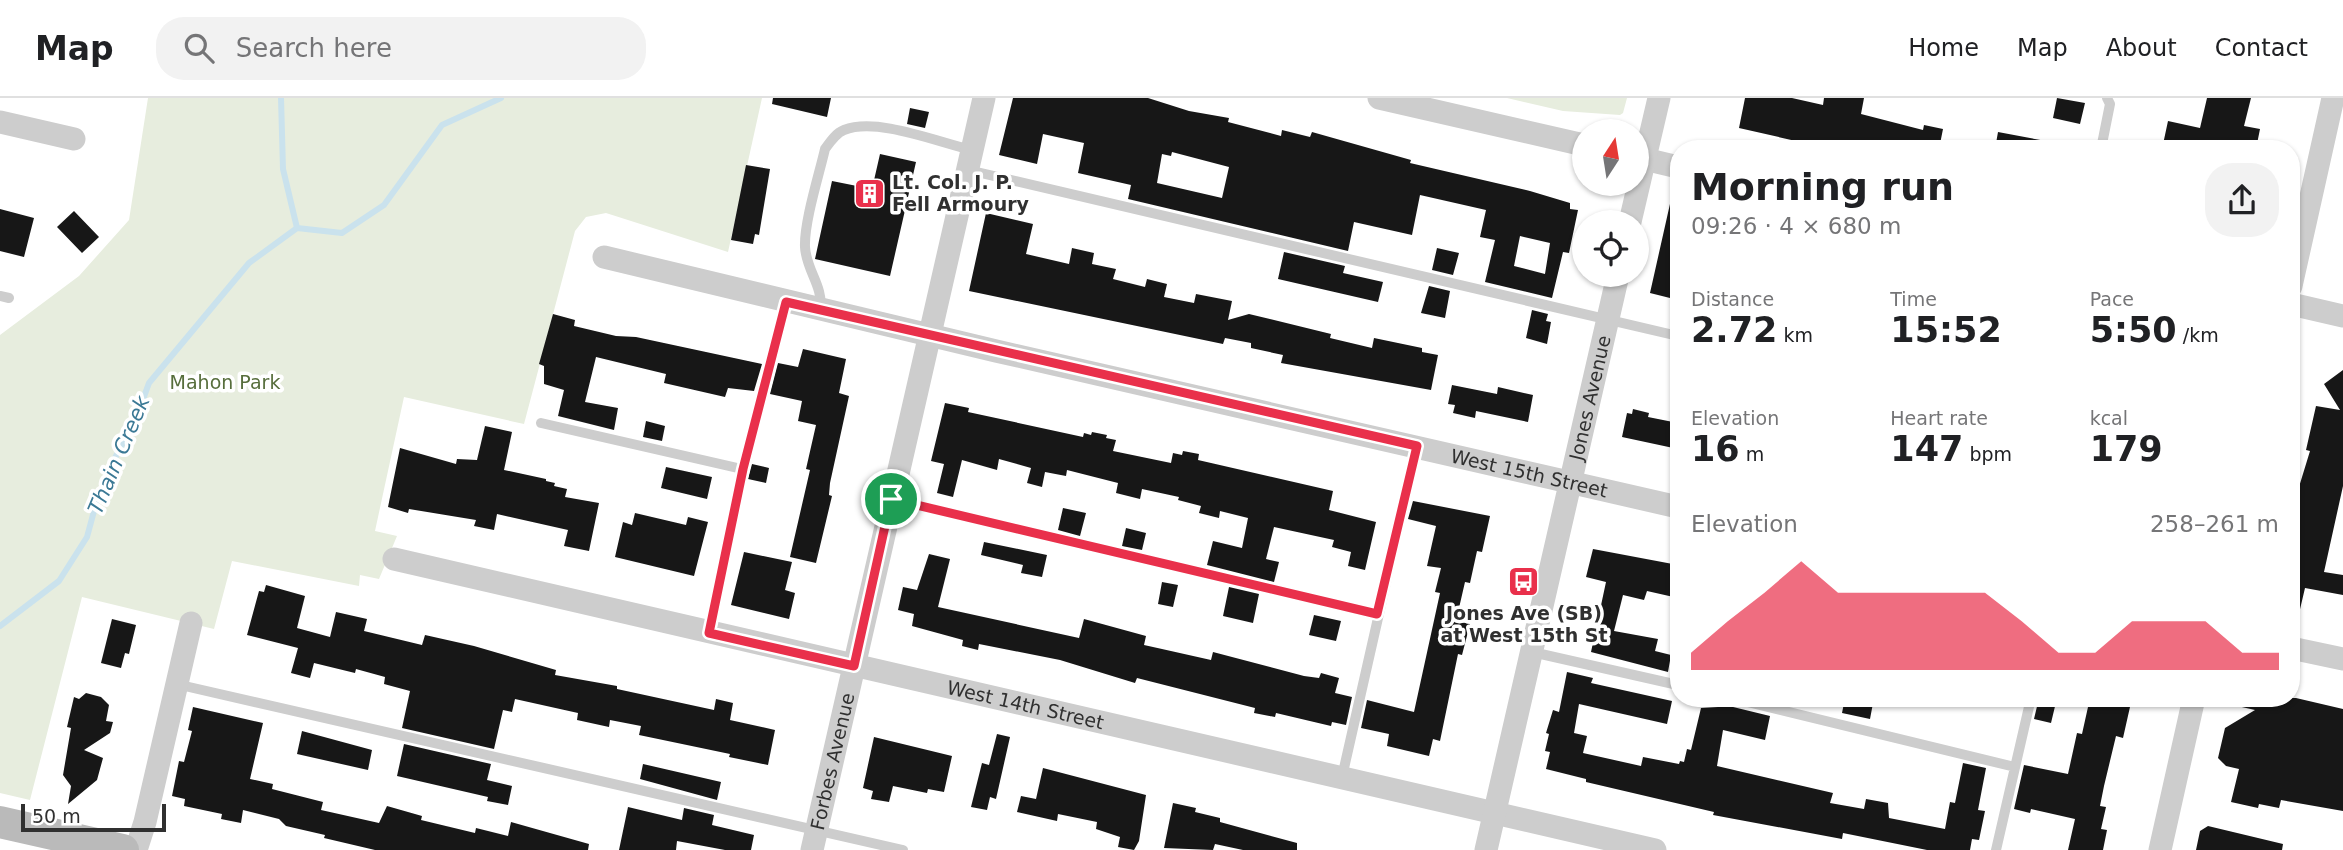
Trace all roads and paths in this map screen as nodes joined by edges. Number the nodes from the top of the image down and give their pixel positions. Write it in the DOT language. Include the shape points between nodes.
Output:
graph roads {
  1 [pos="984,98"];
  2 [pos="1379,98"];
  3 [pos="1659,98"];
  4 [pos="2107,98"];
  5 [pos="2333,98"];
  6 [pos="0,122"];
  7 [pos="1649,131"];
  8 [pos="74,139"];
  9 [pos="2103,140"];
  10 [pos="1572,142"];
  11 [pos="970,160"];
  12 [pos="1649,160"];
  13 [pos="1670,165"];
  14 [pos="2300,245"];
  15 [pos="604,257"];
  16 [pos="1615,287"];
  17 [pos="786,302"];
  18 [pos="2300,306"];
  19 [pos="820,309"];
  20 [pos="2343,316"];
  21 [pos="1608,320"];
  22 [pos="1670,334"];
  23 [pos="928,335"];
  24 [pos="541,423"];
  25 [pos="1417,446"];
  26 [pos="743,469"];
  27 [pos="1569,482"];
  28 [pos="891,499"];
  29 [pos="1670,505"];
  30 [pos="394,559"];
  31 [pos="1377,614"];
  32 [pos="191,624"];
  33 [pos="709,633"];
  34 [pos="2300,650"];
  35 [pos="1532,652"];
  36 [pos="2343,659"];
  37 [pos="854,666"];
  38 [pos="1670,683"];
  39 [pos="176,684"];
  40 [pos="1768,707"];
  41 [pos="2029,707"];
  42 [pos="2192,707"];
  43 [pos="2015,767"];
  44 [pos="1342,777"];
  45 [pos="1495,811"];
  46 [pos="0,822"];
  47 [pos="814,840"];
  48 [pos="124,850"];
  49 [pos="136,850"];
  50 [pos="903,850"];
  51 [pos="1486,850"];
  52 [pos="1655,850"];
  53 [pos="1996,850"];
  54 [pos="2160,850"];
  1 -- 11 [label="street, Forbes Avenue"];
  2 -- 10 [label="street"];
  3 -- 7 [label="street"];
  4 -- 9 [label="lane" via="2110,104"];
  5 -- 14 [label="street"];
  6 -- 8 [label="street"];
  11 -- 19 [label="lane" via="872,125 842,130 833,138 825,149 804,243 806,262 823,296"];
  11 -- 21 [label="lane"];
  11 -- 23 [label="street, Forbes Avenue"];
  12 -- 13 [label="street"];
  15 -- 17 [label="street, West 15th Street"];
  16 -- 21 [label="street, Jones Avenue"];
  17 -- 19 [label="street, West 15th Street"];
  17 -- 26 [label="lane"];
  18 -- 20 [label="street"];
  19 -- 23 [label="street, West 15th Street"];
  21 -- 22 [label="lane"];
  21 -- 27 [label="street, Jones Avenue"];
  23 -- 25 [label="street, West 15th Street"];
  23 -- 28 [label="street, Forbes Avenue"];
  24 -- 26 [label="lane"];
  25 -- 27 [label="street, West 15th Street"];
  25 -- 31 [label="lane"];
  26 -- 33 [label="lane"];
  27 -- 29 [label="street, West 15th Street"];
  27 -- 35 [label="street, Jones Avenue"];
  28 -- 31 [label="lane"];
  28 -- 37 [label="street, Forbes Avenue"];
  30 -- 33 [label="street, West 14th Street"];
  31 -- 44 [label="lane"];
  32 -- 39 [label="street"];
  33 -- 37 [label="street, West 14th Street"];
  34 -- 36 [label="street"];
  35 -- 38 [label="lane"];
  35 -- 45 [label="street, Jones Avenue"];
  37 -- 44 [label="street, West 14th Street"];
  37 -- 47 [label="street, Forbes Avenue"];
  39 -- 47 [label="lane"];
  39 -- 49 [label="street"];
  40 -- 43 [label="lane"];
  41 -- 43 [label="lane"];
  42 -- 54 [label="street"];
  43 -- 53 [label="lane"];
  44 -- 45 [label="street, West 14th Street"];
  45 -- 51 [label="street, Jones Avenue"];
  45 -- 52 [label="street, West 14th Street"];
  46 -- 48 [label="main road"];
  47 -- 50 [label="lane"];
}
